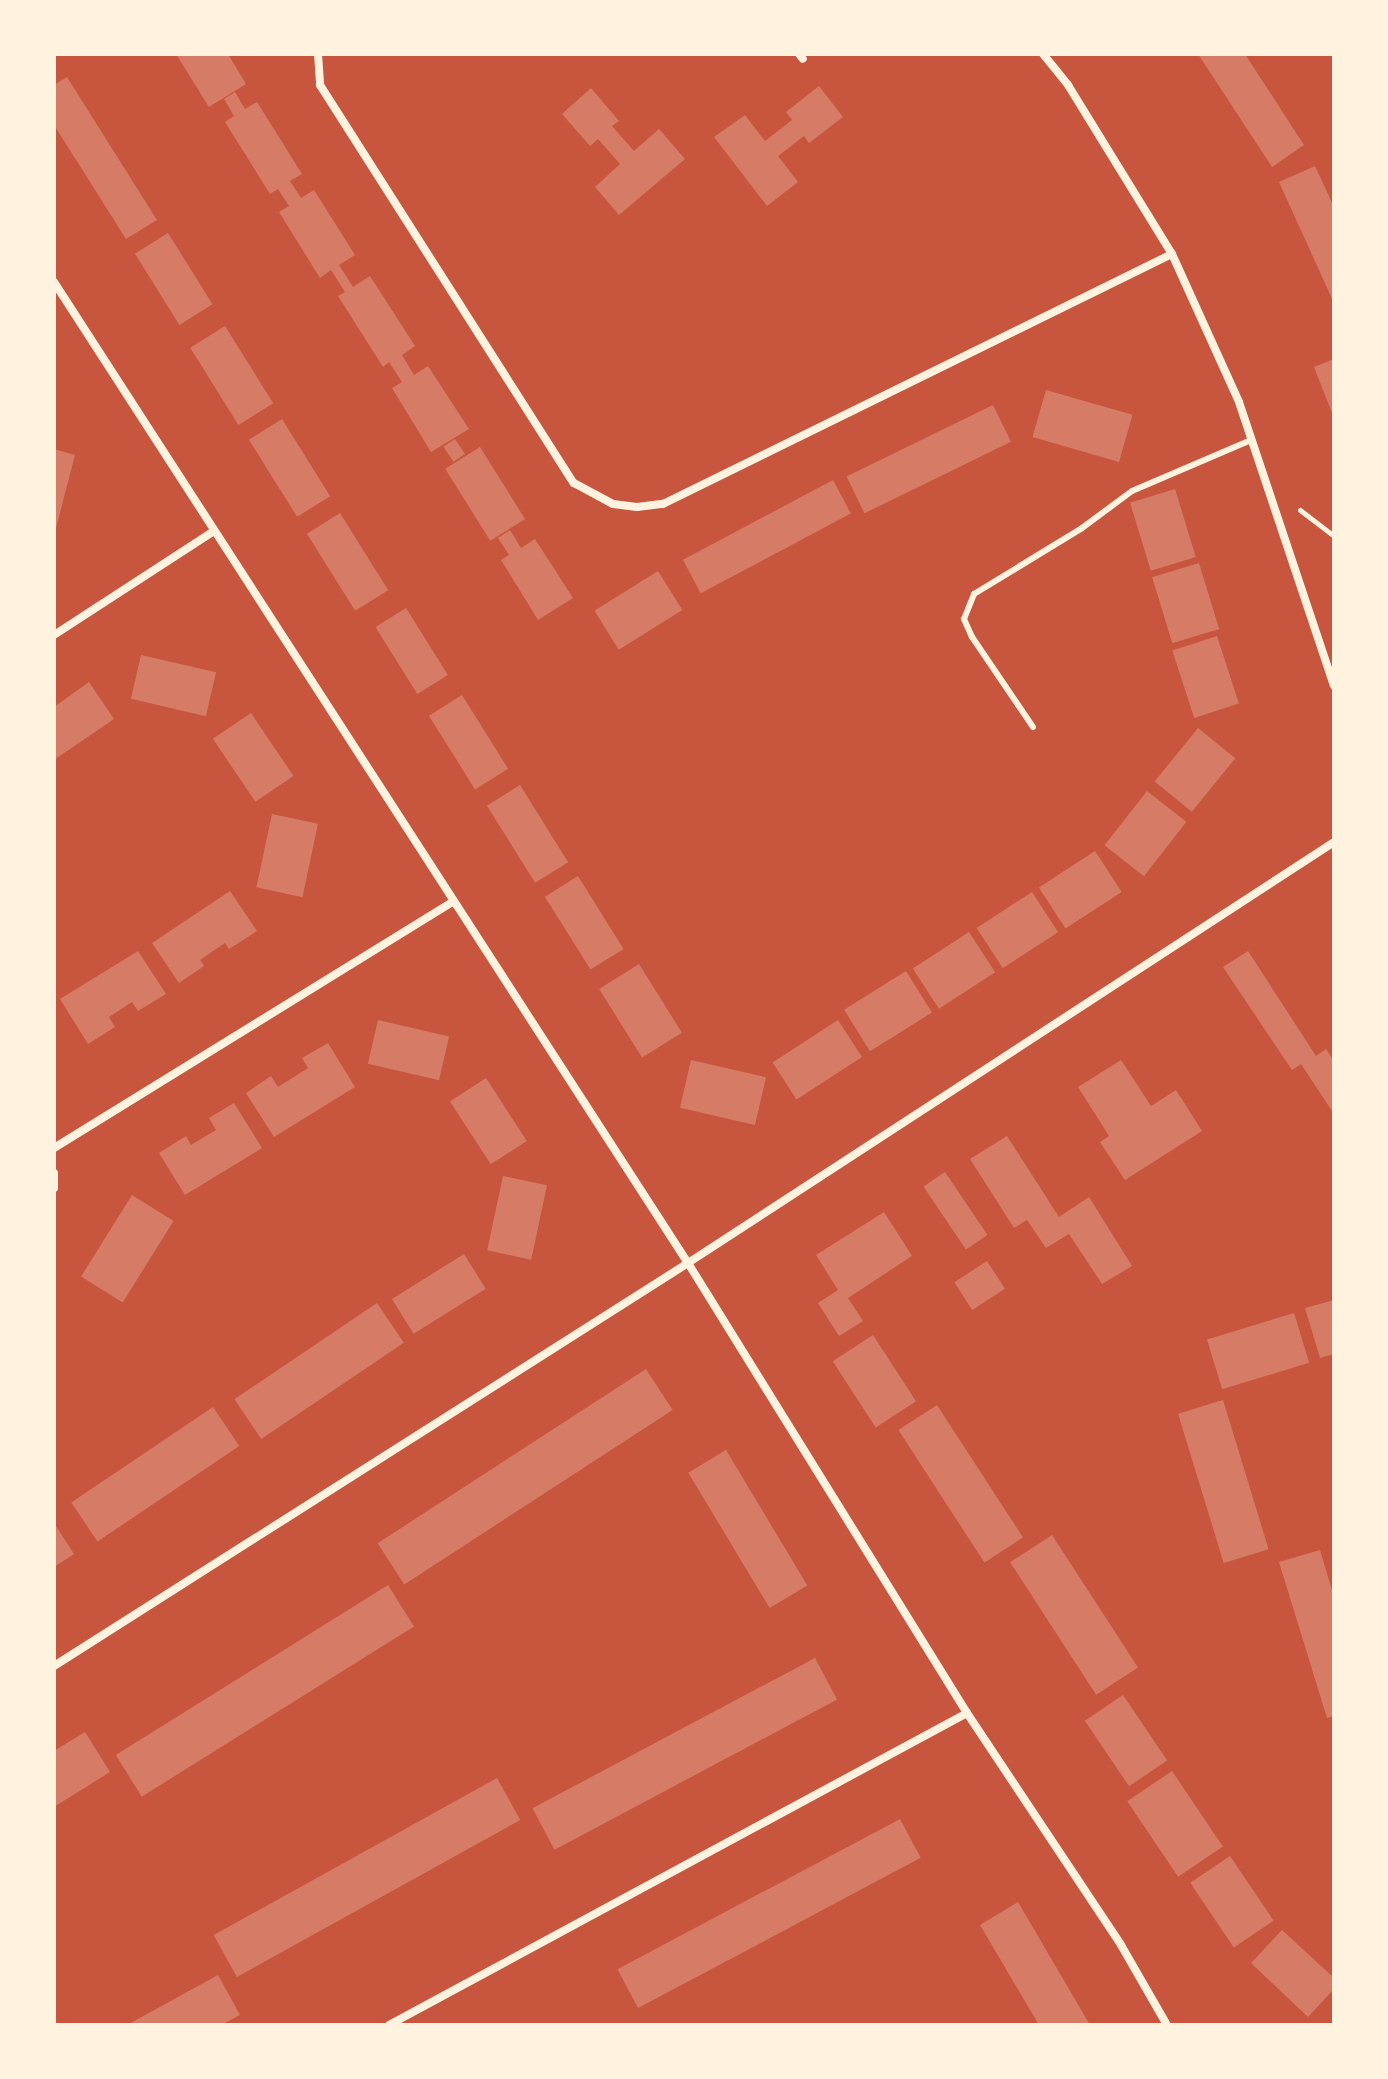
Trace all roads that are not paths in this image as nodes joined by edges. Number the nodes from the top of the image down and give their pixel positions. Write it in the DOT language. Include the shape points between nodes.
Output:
graph roads {
  1 [pos="318,54"];
  2 [pos="1043,54"];
  3 [pos="1172,254"];
  4 [pos="54,282"];
  5 [pos="1251,440"];
  6 [pos="214,531"];
  7 [pos="54,635"];
  8 [pos="1334,686"];
  9 [pos="1033,727"];
  10 [pos="1334,842"];
  11 [pos="452,902"];
  12 [pos="54,1148"];
  13 [pos="54,1173"];
  14 [pos="54,1188"];
  15 [pos="688,1263"];
  16 [pos="54,1666"];
  17 [pos="967,1713"];
  18 [pos="389,2025"];
  19 [pos="1167,2025"];
  1 -- 3 [label="street" via="320,85 574,483 613,504 663,504"];
  2 -- 3 [label="street" via="1076,96"];
  3 -- 5 [label="street"];
  4 -- 6 [label="street"];
  5 -- 8 [label="street"];
  5 -- 9 [label="lane" via="1132,491 974,594 964,619"];
  6 -- 7 [label="street"];
  6 -- 11 [label="street"];
  10 -- 15 [label="street"];
  11 -- 12 [label="street"];
  11 -- 15 [label="street"];
  13 -- 14 [label="street"];
  15 -- 16 [label="street"];
  15 -- 17 [label="street"];
  17 -- 18 [label="street"];
  17 -- 19 [label="street" via="1121,1945"];
}
